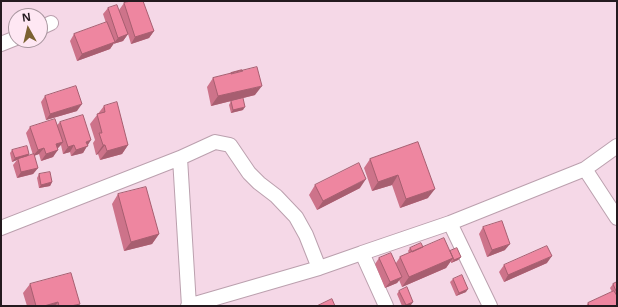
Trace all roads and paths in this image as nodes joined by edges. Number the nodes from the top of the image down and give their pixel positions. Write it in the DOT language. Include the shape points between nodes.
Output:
graph roads {
  1 [pos="617,146"];
  2 [pos="180,158"];
  3 [pos="585,169"];
  4 [pos="617,218"];
  5 [pos="450,223"];
  6 [pos="1,228"];
  7 [pos="362,253"];
  8 [pos="319,268"];
  9 [pos="188,306"];
  10 [pos="386,306"];
  11 [pos="490,306"];
  1 -- 3 [label="street"];
  2 -- 6 [label="street"];
  2 -- 8 [label="street" via="215,142 230,145 249,173 296,217"];
  2 -- 9 [label="street"];
  3 -- 4 [label="street"];
  3 -- 5 [label="street"];
  5 -- 7 [label="street"];
  5 -- 11 [label="street"];
  7 -- 8 [label="street"];
  7 -- 10 [label="street"];
  8 -- 9 [label="street"];
}
